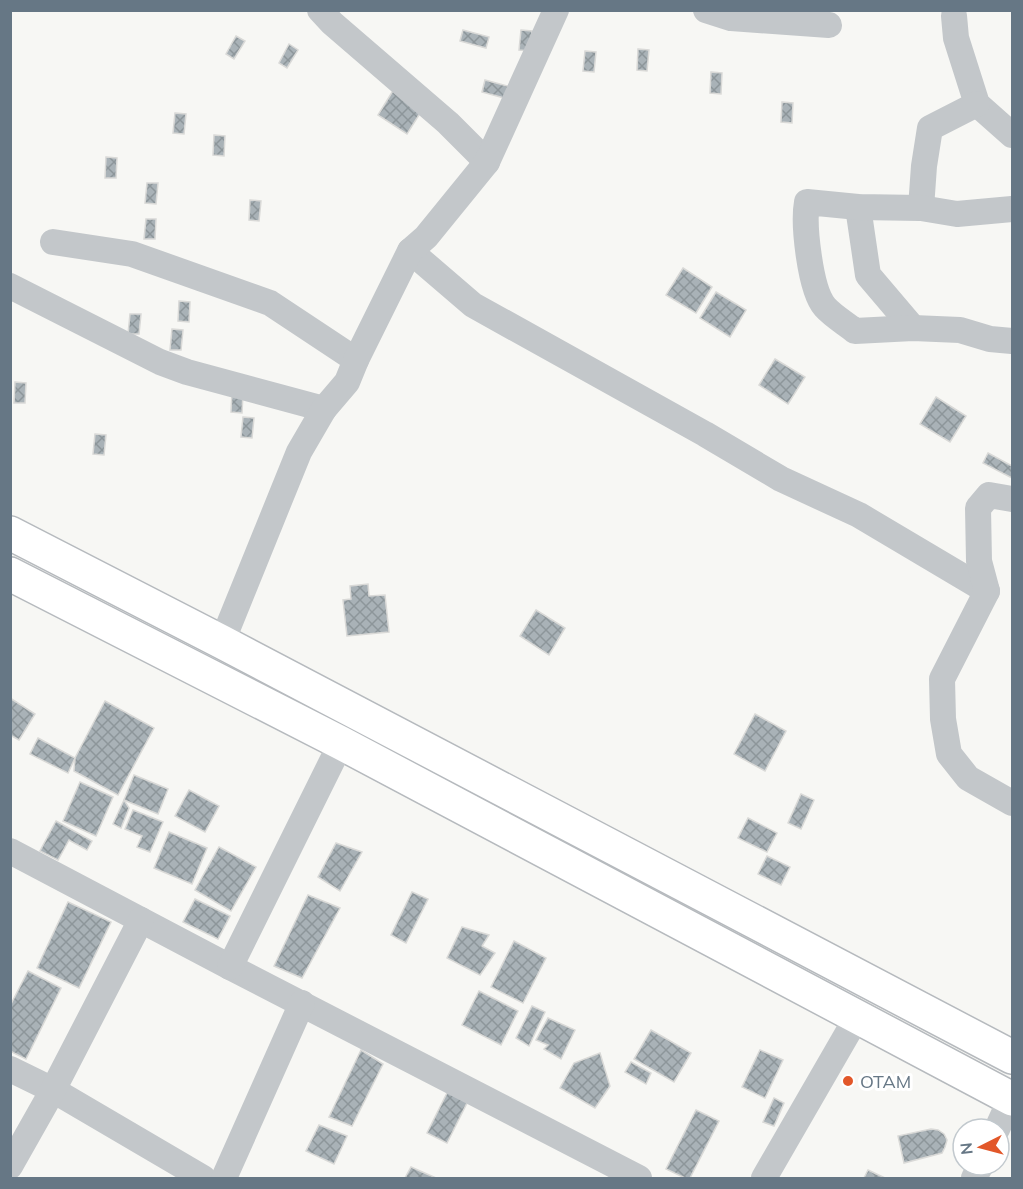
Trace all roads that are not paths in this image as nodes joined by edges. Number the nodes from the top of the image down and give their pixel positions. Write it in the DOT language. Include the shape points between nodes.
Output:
graph roads {
  1 [pos="321,10"];
  2 [pos="556,10"];
  3 [pos="706,10"];
  4 [pos="954,16"];
  5 [pos="829,25"];
  6 [pos="977,104"];
  7 [pos="1012,131"];
  8 [pos="487,162"];
  9 [pos="858,207"];
  10 [pos="921,208"];
  11 [pos="1012,209"];
  12 [pos="53,242"];
  13 [pos="410,251"];
  14 [pos="10,286"];
  15 [pos="913,328"];
  16 [pos="1012,340"];
  17 [pos="356,360"];
  18 [pos="324,409"];
  19 [pos="1012,499"];
  20 [pos="10,533"];
  21 [pos="10,574"];
  22 [pos="987,591"];
  23 [pos="222,642"];
  24 [pos="341,743"];
  25 [pos="1012,802"];
  26 [pos="10,851"];
  27 [pos="141,920"];
  28 [pos="230,967"];
  29 [pos="302,1003"];
  30 [pos="857,1017"];
  31 [pos="1012,1057"];
  32 [pos="10,1069"];
  33 [pos="53,1090"];
  34 [pos="1012,1098"];
  35 [pos="1003,1117"];
  36 [pos="10,1166"];
  37 [pos="203,1179"];
  38 [pos="224,1179"];
  39 [pos="639,1179"];
  40 [pos="764,1179"];
  1 -- 8 [label="street"];
  2 -- 8 [label="street"];
  3 -- 5 [label="street" via="731,18"];
  4 -- 6 [label="street"];
  6 -- 7 [label="street"];
  6 -- 10 [label="street" via="930,128"];
  8 -- 13 [label="street"];
  9 -- 10 [label="street"];
  9 -- 15 [label="street" via="868,275"];
  9 -- 15 [label="street" via="807,202 810,270 824,306 855,331"];
  10 -- 11 [label="street" via="957,214"];
  12 -- 17 [label="street" via="132,254 270,303"];
  13 -- 17 [label="street"];
  13 -- 22 [label="street" via="473,304 782,479 859,515"];
  14 -- 18 [label="street" via="160,363"];
  15 -- 16 [label="street" via="960,330 990,339"];
  17 -- 18 [label="street" via="347,382"];
  18 -- 23 [label="street" via="298,452"];
  19 -- 22 [label="street" via="989,495 978,508 979,561"];
  20 -- 23 [label="main road"];
  21 -- 24 [label="main road"];
  22 -- 25 [label="street" via="942,678 943,719 949,754 968,778"];
  23 -- 31 [label="main road"];
  24 -- 28 [label="street"];
  24 -- 30 [label="main road"];
  26 -- 27 [label="street"];
  27 -- 28 [label="street"];
  27 -- 33 [label="street"];
  28 -- 29 [label="street"];
  29 -- 38 [label="street"];
  29 -- 39 [label="street"];
  30 -- 34 [label="main road"];
  30 -- 40 [label="street"];
  32 -- 33 [label="street"];
  33 -- 36 [label="street"];
  33 -- 37 [label="street"];
  34 -- 35 [label="street"];
}
